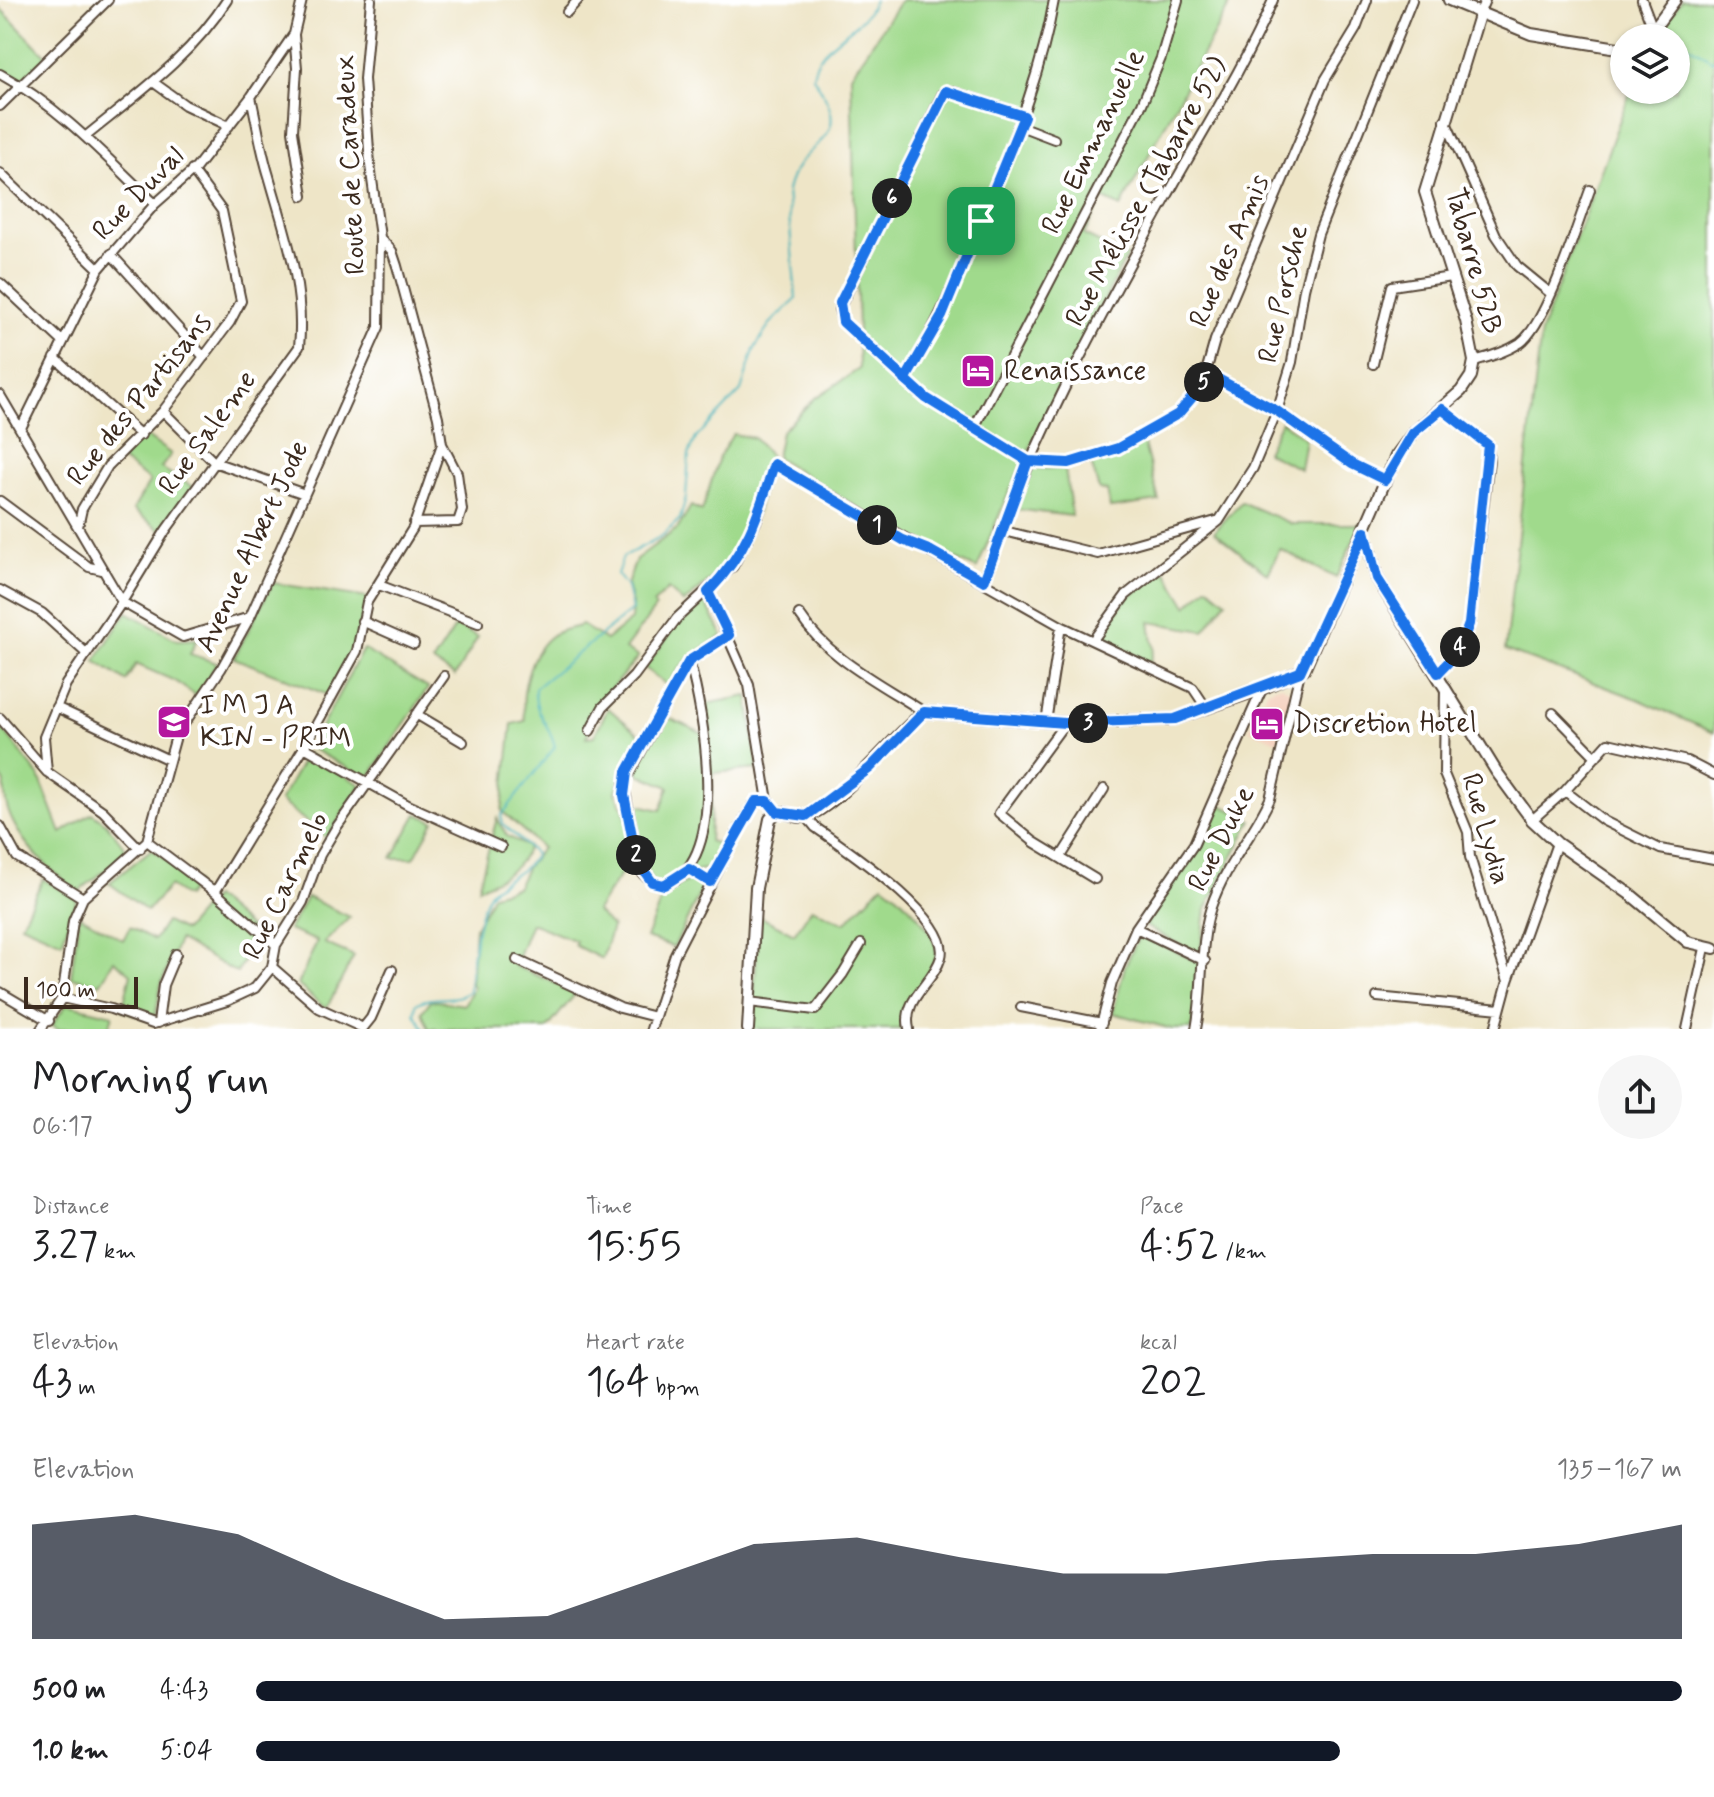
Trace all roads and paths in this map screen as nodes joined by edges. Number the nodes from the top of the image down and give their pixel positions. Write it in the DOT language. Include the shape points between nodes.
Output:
graph roads {
  1 [pos="227,0"];
  2 [pos="302,0"];
  3 [pos="371,0"];
  4 [pos="578,0"];
  5 [pos="1054,0"];
  6 [pos="1178,0"];
  7 [pos="1273,0"];
  8 [pos="1367,0"];
  9 [pos="1412,0"];
  10 [pos="1449,0"];
  11 [pos="1485,0"];
  12 [pos="1642,0"];
  13 [pos="1675,0"];
  14 [pos="102,2"];
  15 [pos="567,12"];
  16 [pos="1480,12"];
  17 [pos="1648,24"];
  18 [pos="1657,24"];
  19 [pos="294,34"];
  20 [pos="1610,47"];
  21 [pos="0,74"];
  22 [pos="153,82"];
  23 [pos="22,86"];
  24 [pos="251,97"];
  25 [pos="0,106"];
  26 [pos="1024,116"];
  27 [pos="1444,120"];
  28 [pos="229,126"];
  29 [pos="1020,126"];
  30 [pos="85,137"];
  31 [pos="1054,139"];
  32 [pos="192,170"];
  33 [pos="0,173"];
  34 [pos="1590,190"];
  35 [pos="303,196"];
  36 [pos="155,204"];
  37 [pos="380,237"];
  38 [pos="111,254"];
  39 [pos="99,269"];
  40 [pos="1451,277"];
  41 [pos="0,283"];
  42 [pos="1550,293"];
  43 [pos="379,327"];
  44 [pos="63,342"];
  45 [pos="204,357"];
  46 [pos="55,358"];
  47 [pos="1474,361"];
  48 [pos="1373,364"];
  49 [pos="1207,373"];
  50 [pos="905,380"];
  51 [pos="0,395"];
  52 [pos="1442,409"];
  53 [pos="163,411"];
  54 [pos="1277,411"];
  55 [pos="21,428"];
  56 [pos="974,428"];
  57 [pos="141,435"];
  58 [pos="442,444"];
  59 [pos="1028,461"];
  60 [pos="214,462"];
  61 [pos="1385,480"];
  62 [pos="302,493"];
  63 [pos="0,501"];
  64 [pos="1219,521"];
  65 [pos="414,523"];
  66 [pos="78,527"];
  67 [pos="1000,530"];
  68 [pos="1365,531"];
  69 [pos="102,570"];
  70 [pos="984,581"];
  71 [pos="379,585"];
  72 [pos="0,590"];
  73 [pos="708,592"];
  74 [pos="122,602"];
  75 [pos="799,614"];
  76 [pos="250,617"];
  77 [pos="362,621"];
  78 [pos="478,623"];
  79 [pos="1061,626"];
  80 [pos="729,635"];
  81 [pos="1093,640"];
  82 [pos="414,644"];
  83 [pos="86,653"];
  84 [pos="689,661"];
  85 [pos="1300,672"];
  86 [pos="1438,673"];
  87 [pos="444,676"];
  88 [pos="1445,686"];
  89 [pos="1262,689"];
  90 [pos="1236,698"];
  91 [pos="56,707"];
  92 [pos="1207,709"];
  93 [pos="1253,710"];
  94 [pos="924,712"];
  95 [pos="1553,713"];
  96 [pos="416,714"];
  97 [pos="0,718"];
  98 [pos="1046,722"];
  99 [pos="1065,723"];
  100 [pos="590,731"];
  101 [pos="463,742"];
  102 [pos="304,747"];
  103 [pos="1596,757"];
  104 [pos="169,760"];
  105 [pos="47,772"];
  106 [pos="1714,775"];
  107 [pos="368,782"];
  108 [pos="1104,789"];
  109 [pos="1565,791"];
  110 [pos="768,801"];
  111 [pos="777,812"];
  112 [pos="806,816"];
  113 [pos="1532,820"];
  114 [pos="0,826"];
  115 [pos="147,841"];
  116 [pos="1557,843"];
  117 [pos="501,847"];
  118 [pos="140,849"];
  119 [pos="1060,858"];
  120 [pos="1714,859"];
  121 [pos="689,869"];
  122 [pos="1095,879"];
  123 [pos="710,882"];
  124 [pos="215,892"];
  125 [pos="83,898"];
  126 [pos="1136,928"];
  127 [pos="861,944"];
  128 [pos="276,945"];
  129 [pos="1710,948"];
  130 [pos="176,954"];
  131 [pos="517,960"];
  132 [pos="1205,961"];
  133 [pos="272,967"];
  134 [pos="392,970"];
  135 [pos="1508,981"];
  136 [pos="0,992"];
  137 [pos="1377,997"];
  138 [pos="62,998"];
  139 [pos="749,1002"];
  140 [pos="1021,1007"];
  141 [pos="1500,1009"];
  142 [pos="655,1017"];
  143 [pos="49,1021"];
  144 [pos="155,1025"];
  145 [pos="1101,1026"];
  146 [pos="41,1029"];
  147 [pos="651,1029"];
  148 [pos="748,1029"];
  149 [pos="909,1029"];
  150 [pos="1196,1029"];
  151 [pos="1495,1029"];
  152 [pos="1687,1029"];
  1 -- 22 [label="street"];
  2 -- 19 [label="street, Rue Duval"];
  3 -- 37 [label="street, Route de Caradeux" via="364,79"];
  4 -- 15 [label="street"];
  5 -- 26 [label="street" via="1044,55"];
  6 -- 56 [label="street, Rue Emmanuelle" via="1142,104"];
  7 -- 59 [label="street, Rue Mélisse (Tabarre 52)"];
  8 -- 49 [label="street, Rue des Amis" via="1325,80 1215,340"];
  9 -- 54 [label="street, Rue Porsche" via="1318,234"];
  10 -- 16 [label="street"];
  11 -- 16 [label="street"];
  12 -- 17 [label="street"];
  13 -- 18 [label="street"];
  14 -- 23 [label="street"];
  16 -- 20 [label="street" via="1531,34"];
  16 -- 27 [label="street, Tabarre 52B"];
  19 -- 24 [label="street, Rue Duval"];
  19 -- 35 [label="street" via="293,131"];
  21 -- 23 [label="street"];
  22 -- 28 [label="street"];
  22 -- 30 [label="street"];
  23 -- 25 [label="street"];
  23 -- 30 [label="street"];
  24 -- 28 [label="street, Rue Duval"];
  24 -- 60 [label="street, Rue Saleme" via="292,253 303,313 301,335 299,347"];
  26 -- 29 [label="street"];
  26 -- 50 [label="street" via="943,93 840,303 843,322"];
  27 -- 40 [label="street, Tabarre 52B" via="1425,192"];
  27 -- 42 [label="street" via="1496,235 1517,266"];
  28 -- 32 [label="street, Rue Duval"];
  29 -- 31 [label="street"];
  29 -- 50 [label="street" via="942,316"];
  30 -- 36 [label="street"];
  32 -- 36 [label="street, Rue Duval"];
  32 -- 45 [label="street, Rue des Partisans" via="222,211 241,301"];
  33 -- 39 [label="street"];
  34 -- 42 [label="street"];
  36 -- 38 [label="street, Rue Duval"];
  37 -- 43 [label="street, Route de Caradeux"];
  37 -- 58 [label="street" via="397,266"];
  38 -- 39 [label="street, Rue Duval"];
  38 -- 45 [label="street"];
  39 -- 44 [label="street, Rue Duval"];
  40 -- 47 [label="street, Tabarre 52B"];
  40 -- 48 [label="street" via="1392,286"];
  41 -- 44 [label="street"];
  42 -- 47 [label="street" via="1538,322 1522,341"];
  43 -- 62 [label="street, Avenue Albert Jode"];
  44 -- 46 [label="street, Rue Duval"];
  45 -- 53 [label="street, Rue des Partisans"];
  46 -- 55 [label="street, Rue Duval"];
  46 -- 57 [label="street"];
  47 -- 52 [label="street, Tabarre 52B" via="1471,376"];
  49 -- 54 [label="street"];
  49 -- 59 [label="street, Rue des Amis" via="1178,414 1118,448 1069,463"];
  50 -- 56 [label="street"];
  51 -- 55 [label="street"];
  52 -- 61 [label="street, Tabarre 52B" via="1413,433"];
  52 -- 86 [label="street" via="1488,445 1489,460 1469,624 1459,651"];
  53 -- 57 [label="street, Rue des Partisans"];
  53 -- 60 [label="street"];
  54 -- 61 [label="street" via="1352,464"];
  54 -- 64 [label="street, Rue Porsche" via="1253,468"];
  55 -- 66 [label="street"];
  56 -- 59 [label="street"];
  57 -- 66 [label="street, Rue des Partisans" via="108,466 82,509"];
  58 -- 65 [label="street"];
  58 -- 65 [label="street" via="457,473 461,518"];
  59 -- 67 [label="street, Rue Mélisse (Tabarre 52)"];
  60 -- 62 [label="street"];
  60 -- 74 [label="street, Rue Saleme"];
  61 -- 68 [label="street, Tabarre 52B"];
  62 -- 76 [label="street, Avenue Albert Jode"];
  63 -- 69 [label="street" via="89,567"];
  64 -- 67 [label="street" via="1098,554"];
  64 -- 81 [label="street, Rue Porsche" via="1126,595"];
  65 -- 71 [label="street"];
  66 -- 69 [label="street"];
  67 -- 70 [label="street, Rue Mélisse (Tabarre 52)"];
  68 -- 85 [label="street, Tabarre 52B"];
  68 -- 86 [label="street" via="1377,578"];
  69 -- 74 [label="street"];
  70 -- 73 [label="street" via="774,464 756,522 733,566"];
  70 -- 79 [label="street"];
  71 -- 77 [label="street"];
  71 -- 78 [label="street"];
  72 -- 83 [label="street" via="42,613"];
  73 -- 80 [label="street"];
  73 -- 100 [label="street" via="677,618 634,676 603,707"];
  74 -- 76 [label="street" via="183,637"];
  74 -- 83 [label="street, Rue Saleme"];
  75 -- 94 [label="street" via="836,654"];
  76 -- 104 [label="street, Avenue Albert Jode" via="176,736"];
  77 -- 82 [label="street"];
  77 -- 102 [label="street" via="357,651"];
  79 -- 81 [label="street"];
  79 -- 98 [label="street"];
  80 -- 84 [label="street"];
  80 -- 110 [label="street" via="751,692"];
  81 -- 92 [label="street" via="1193,688"];
  83 -- 91 [label="street, Rue Saleme"];
  84 -- 121 [label="street" via="703,708 705,790 704,840"];
  84 -- 121 [label="street" via="624,784 643,874 664,885"];
  85 -- 89 [label="street"];
  85 -- 132 [label="street, Rue Duke" via="1270,799 1223,877 1210,910"];
  86 -- 88 [label="street"];
  87 -- 96 [label="street, Rue Carmelo"];
  88 -- 113 [label="street"];
  88 -- 135 [label="street, Rue Lydia" via="1444,774 1468,832 1470,857"];
  89 -- 90 [label="street"];
  89 -- 93 [label="street"];
  90 -- 92 [label="street"];
  90 -- 93 [label="street"];
  91 -- 104 [label="street"];
  91 -- 105 [label="street, Rue Saleme" via="44,737"];
  92 -- 99 [label="street" via="1175,719"];
  93 -- 126 [label="street" via="1194,844"];
  94 -- 98 [label="street"];
  94 -- 112 [label="street" via="870,768"];
  95 -- 103 [label="street"];
  96 -- 101 [label="street"];
  96 -- 107 [label="street, Rue Carmelo"];
  97 -- 105 [label="street"];
  98 -- 99 [label="street"];
  99 -- 119 [label="street" via="999,813"];
  102 -- 107 [label="street"];
  102 -- 124 [label="street"];
  103 -- 106 [label="street" via="1608,743 1687,761"];
  103 -- 109 [label="street"];
  104 -- 115 [label="street, Avenue Albert Jode"];
  105 -- 118 [label="street" via="103,811"];
  107 -- 117 [label="street"];
  107 -- 128 [label="street, Rue Carmelo" via="320,855 303,902"];
  108 -- 119 [label="street"];
  109 -- 113 [label="street"];
  109 -- 120 [label="street" via="1604,821 1660,849"];
  110 -- 111 [label="street"];
  110 -- 123 [label="street" via="756,801"];
  111 -- 112 [label="street"];
  111 -- 139 [label="street" via="765,828 756,888"];
  112 -- 149 [label="street" via="906,895 940,939 941,957 910,1004"];
  113 -- 116 [label="street"];
  114 -- 125 [label="street" via="17,857"];
  115 -- 118 [label="street, Avenue Albert Jode"];
  115 -- 124 [label="street"];
  116 -- 129 [label="street" via="1688,942"];
  116 -- 135 [label="street"];
  118 -- 125 [label="street, Avenue Albert Jode"];
  119 -- 122 [label="street"];
  121 -- 123 [label="street"];
  123 -- 142 [label="street" via="675,954"];
  124 -- 128 [label="street"];
  125 -- 138 [label="street" via="73,921"];
  126 -- 132 [label="street"];
  126 -- 145 [label="street" via="1112,983"];
  127 -- 139 [label="street" via="815,1010"];
  128 -- 133 [label="street, Rue Carmelo"];
  129 -- 152 [label="street"];
  130 -- 144 [label="street"];
  131 -- 142 [label="street" via="620,1008"];
  132 -- 150 [label="street, Rue Duke"];
  133 -- 134 [label="street" via="319,1008 363,1028"];
  133 -- 144 [label="street, Rue Carmelo" via="255,988"];
  135 -- 141 [label="street"];
  136 -- 143 [label="street"];
  137 -- 141 [label="street"];
  138 -- 143 [label="street"];
  138 -- 144 [label="street"];
  139 -- 148 [label="street"];
  140 -- 145 [label="street"];
  141 -- 151 [label="street"];
  142 -- 147 [label="street"];
  143 -- 146 [label="street"];
}
